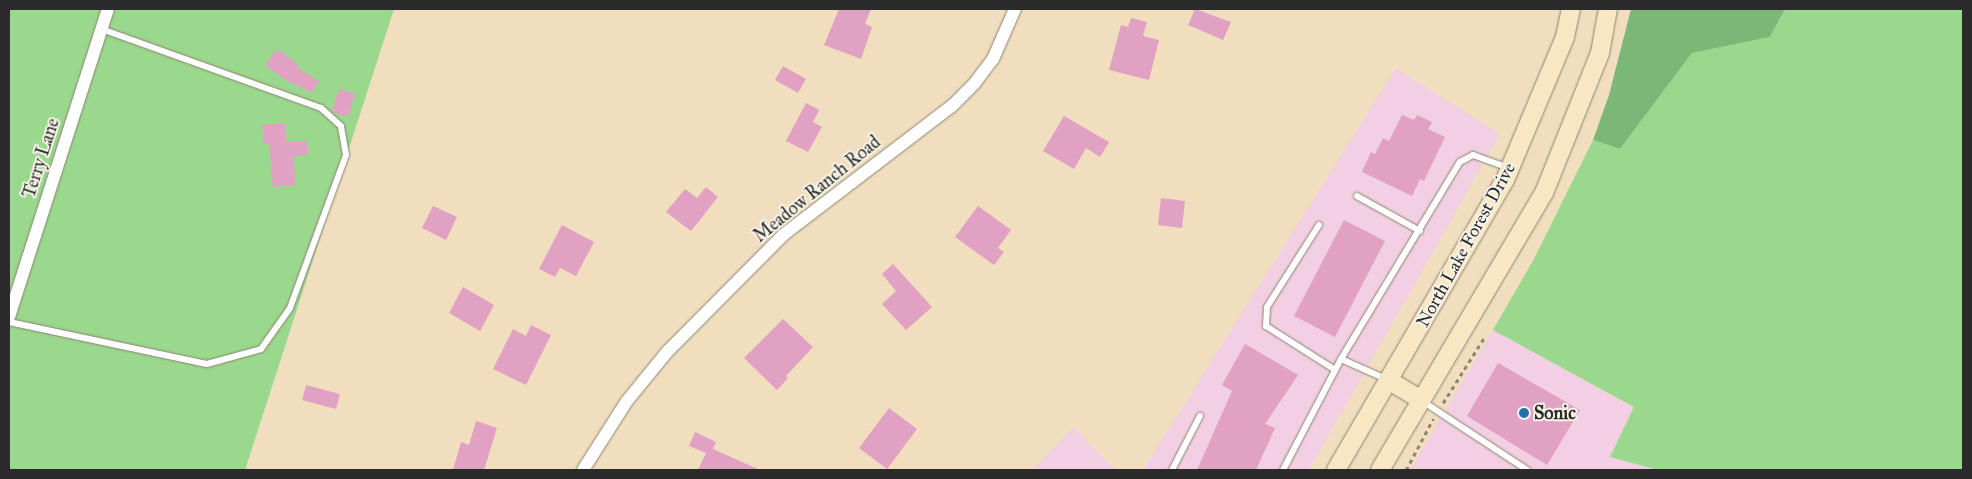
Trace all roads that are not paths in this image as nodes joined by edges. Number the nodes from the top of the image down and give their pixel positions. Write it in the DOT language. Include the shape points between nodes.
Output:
graph roads {
  1 [pos="108,9"];
  2 [pos="1015,9"];
  3 [pos="1571,9"];
  4 [pos="1608,9"];
  5 [pos="101,29"];
  6 [pos="1510,168"];
  7 [pos="1357,196"];
  8 [pos="1319,225"];
  9 [pos="1420,231"];
  10 [pos="9,317"];
  11 [pos="9,322"];
  12 [pos="1341,359"];
  13 [pos="1335,370"];
  14 [pos="1388,380"];
  15 [pos="1421,400"];
  16 [pos="1200,416"];
  17 [pos="583,470"];
  18 [pos="1172,470"];
  19 [pos="1282,470"];
  20 [pos="1336,470"];
  21 [pos="1380,470"];
  22 [pos="1527,470"];
  1 -- 5 [label="street, Terry Lane"];
  2 -- 17 [label="street, Meadow Ranch Road" via="993,59 974,84 952,106 783,235 667,352 627,401"];
  3 -- 6 [label="main road, North Lake Forest Drive" via="1565,36"];
  4 -- 15 [label="main road" via="1600,53 1544,193"];
  5 -- 10 [label="street, Terry Lane"];
  5 -- 11 [label="lane" via="321,108 341,126 346,155 290,308 261,350 207,364"];
  6 -- 9 [label="lane" via="1473,155 1460,162"];
  6 -- 14 [label="main road, North Lake Forest Drive"];
  7 -- 9 [label="lane"];
  8 -- 13 [label="lane" via="1267,307 1266,326"];
  9 -- 12 [label="lane"];
  12 -- 13 [label="lane"];
  12 -- 14 [label="lane"];
  13 -- 19 [label="lane"];
  14 -- 15 [label="main road"];
  14 -- 20 [label="main road, North Lake Forest Drive"];
  15 -- 21 [label="main road"];
  15 -- 22 [label="lane"];
  16 -- 18 [label="lane"];
}
